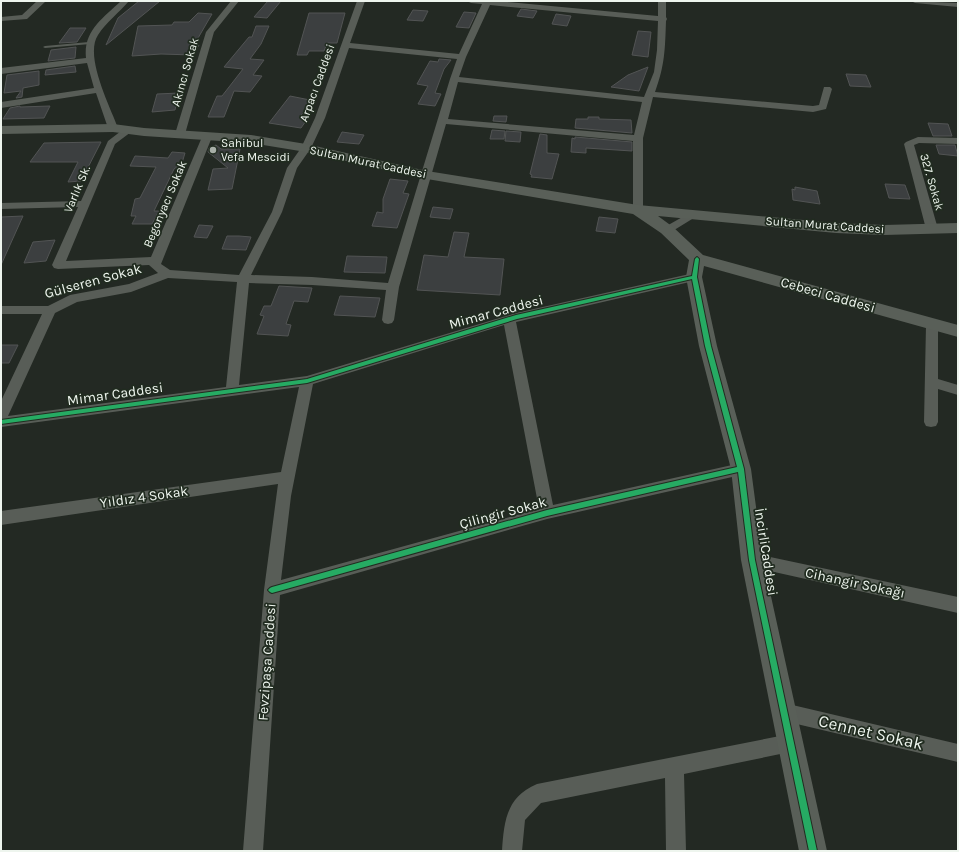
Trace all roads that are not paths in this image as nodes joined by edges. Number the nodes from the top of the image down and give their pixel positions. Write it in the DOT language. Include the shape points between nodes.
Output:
graph roads {
  1 [pos="42,1"];
  2 [pos="124,1"];
  3 [pos="235,1"];
  4 [pos="361,1"];
  5 [pos="471,1"];
  6 [pos="662,1"];
  7 [pos="915,1"];
  8 [pos="487,3"];
  9 [pos="556,5"];
  10 [pos="958,5"];
  11 [pos="1,18"];
  12 [pos="662,19"];
  13 [pos="90,42"];
  14 [pos="345,45"];
  15 [pos="45,46"];
  16 [pos="462,57"];
  17 [pos="90,60"];
  18 [pos="1,72"];
  19 [pos="454,80"];
  20 [pos="827,89"];
  21 [pos="99,90"];
  22 [pos="648,97"];
  23 [pos="1,105"];
  24 [pos="442,121"];
  25 [pos="113,128"];
  26 [pos="1,130"];
  27 [pos="128,130"];
  28 [pos="180,134"];
  29 [pos="207,137"];
  30 [pos="638,138"];
  31 [pos="958,141"];
  32 [pos="306,148"];
  33 [pos="427,175"];
  34 [pos="85,204"];
  35 [pos="1,206"];
  36 [pos="638,210"];
  37 [pos="693,214"];
  38 [pos="958,228"];
  39 [pos="932,229"];
  40 [pos="667,230"];
  41 [pos="155,261"];
  42 [pos="696,268"];
  43 [pos="167,274"];
  44 [pos="243,279"];
  45 [pos="393,287"];
  46 [pos="1,310"];
  47 [pos="50,310"];
  48 [pos="388,320"];
  49 [pos="509,320"];
  50 [pos="932,325"];
  51 [pos="958,331"];
  52 [pos="307,381"];
  53 [pos="931,382"];
  54 [pos="232,390"];
  55 [pos="958,390"];
  56 [pos="1,416"];
  57 [pos="1,422"];
  58 [pos="931,422"];
  59 [pos="742,469"];
  60 [pos="288,476"];
  61 [pos="547,513"];
  62 [pos="1,518"];
  63 [pos="752,560"];
  64 [pos="272,590"];
  65 [pos="958,605"];
  66 [pos="784,712"];
  67 [pos="790,743"];
  68 [pos="958,753"];
  69 [pos="674,766"];
  70 [pos="253,851"];
  71 [pos="512,851"];
  72 [pos="676,851"];
  73 [pos="813,851"];
  1 -- 11 [label="street" via="24,17"];
  2 -- 13 [label="street"];
  3 -- 28 [label="street, Akıncı Sokak" via="210,32"];
  4 -- 14 [label="street, Arpacı Caddesi"];
  5 -- 8 [label="street"];
  6 -- 12 [label="street"];
  7 -- 10 [label="street"];
  8 -- 9 [label="street"];
  8 -- 16 [label="street"];
  9 -- 12 [label="street"];
  12 -- 22 [label="street" via="658,72"];
  13 -- 15 [label="lane"];
  13 -- 17 [label="street"];
  14 -- 16 [label="street"];
  14 -- 32 [label="street, Arpacı Caddesi" via="320,118"];
  16 -- 19 [label="street"];
  17 -- 18 [label="street"];
  17 -- 21 [label="street"];
  19 -- 22 [label="street"];
  19 -- 24 [label="street"];
  20 -- 22 [label="street" via="823,107 813,109"];
  21 -- 23 [label="street"];
  21 -- 25 [label="street"];
  22 -- 30 [label="street"];
  24 -- 30 [label="street"];
  24 -- 33 [label="street"];
  25 -- 26 [label="street, Sultan Murat Caddesi"];
  25 -- 27 [label="street, Sultan Murat Caddesi"];
  27 -- 28 [label="street, Sultan Murat Caddesi"];
  27 -- 34 [label="street, Varlık Sk." via="111,143"];
  28 -- 29 [label="street, Sultan Murat Caddesi"];
  29 -- 32 [label="street, Sultan Murat Caddesi" via="250,139"];
  29 -- 41 [label="street, Begonyacı Sokak"];
  30 -- 36 [label="street"];
  31 -- 39 [label="street, 327. Sokak" via="918,140 909,144"];
  32 -- 33 [label="street, Sultan Murat Caddesi"];
  32 -- 44 [label="street, Arpacı Caddesi" via="292,168 277,212"];
  33 -- 36 [label="street, Sultan Murat Caddesi"];
  33 -- 45 [label="street"];
  34 -- 35 [label="street"];
  34 -- 41 [label="street, Varlık Sk." via="58,265"];
  36 -- 37 [label="street, Sultan Murat Caddesi"];
  36 -- 40 [label="street"];
  37 -- 39 [label="street, Sultan Murat Caddesi" via="836,228"];
  37 -- 40 [label="street"];
  38 -- 39 [label="street, Sultan Murat Caddesi"];
  40 -- 42 [label="street"];
  41 -- 43 [label="street, Begonyacı Sokak" via="155,265"];
  42 -- 49 [label="street, Mimar Caddesi"];
  42 -- 50 [label="street, Cebeci Caddesi"];
  42 -- 59 [label="street, İncirliCaddesi" via="708,346"];
  43 -- 44 [label="street"];
  43 -- 47 [label="street, Gülseren Sokak" via="131,288 74,298"];
  44 -- 45 [label="street"];
  44 -- 54 [label="street"];
  45 -- 48 [label="street"];
  46 -- 47 [label="street, Gülseren Sokak"];
  47 -- 56 [label="street"];
  49 -- 52 [label="street, Mimar Caddesi"];
  49 -- 61 [label="street"];
  50 -- 51 [label="street, Cebeci Caddesi"];
  50 -- 53 [label="street"];
  52 -- 54 [label="street, Mimar Caddesi"];
  52 -- 60 [label="street, Fevzipaşa Caddesi"];
  53 -- 55 [label="street"];
  53 -- 58 [label="street"];
  54 -- 57 [label="street, Mimar Caddesi"];
  59 -- 61 [label="street, Çilingir Sokak"];
  59 -- 63 [label="street, İncirliCaddesi"];
  60 -- 62 [label="street, Yıldız 4 Sokak"];
  60 -- 64 [label="street, Fevzipaşa Caddesi" via="283,496"];
  61 -- 64 [label="street, Çilingir Sokak"];
  63 -- 65 [label="street, Cihangir Sokağı"];
  63 -- 66 [label="street, İncirliCaddesi"];
  64 -- 70 [label="street, Fevzipaşa Caddesi"];
  66 -- 67 [label="street, İncirliCaddesi"];
  66 -- 68 [label="street, Cennet Sokak"];
  67 -- 69 [label="street"];
  67 -- 73 [label="street, İncirliCaddesi"];
  69 -- 71 [label="street" via="537,794 522,805 514,819"];
  69 -- 72 [label="street"];
}
